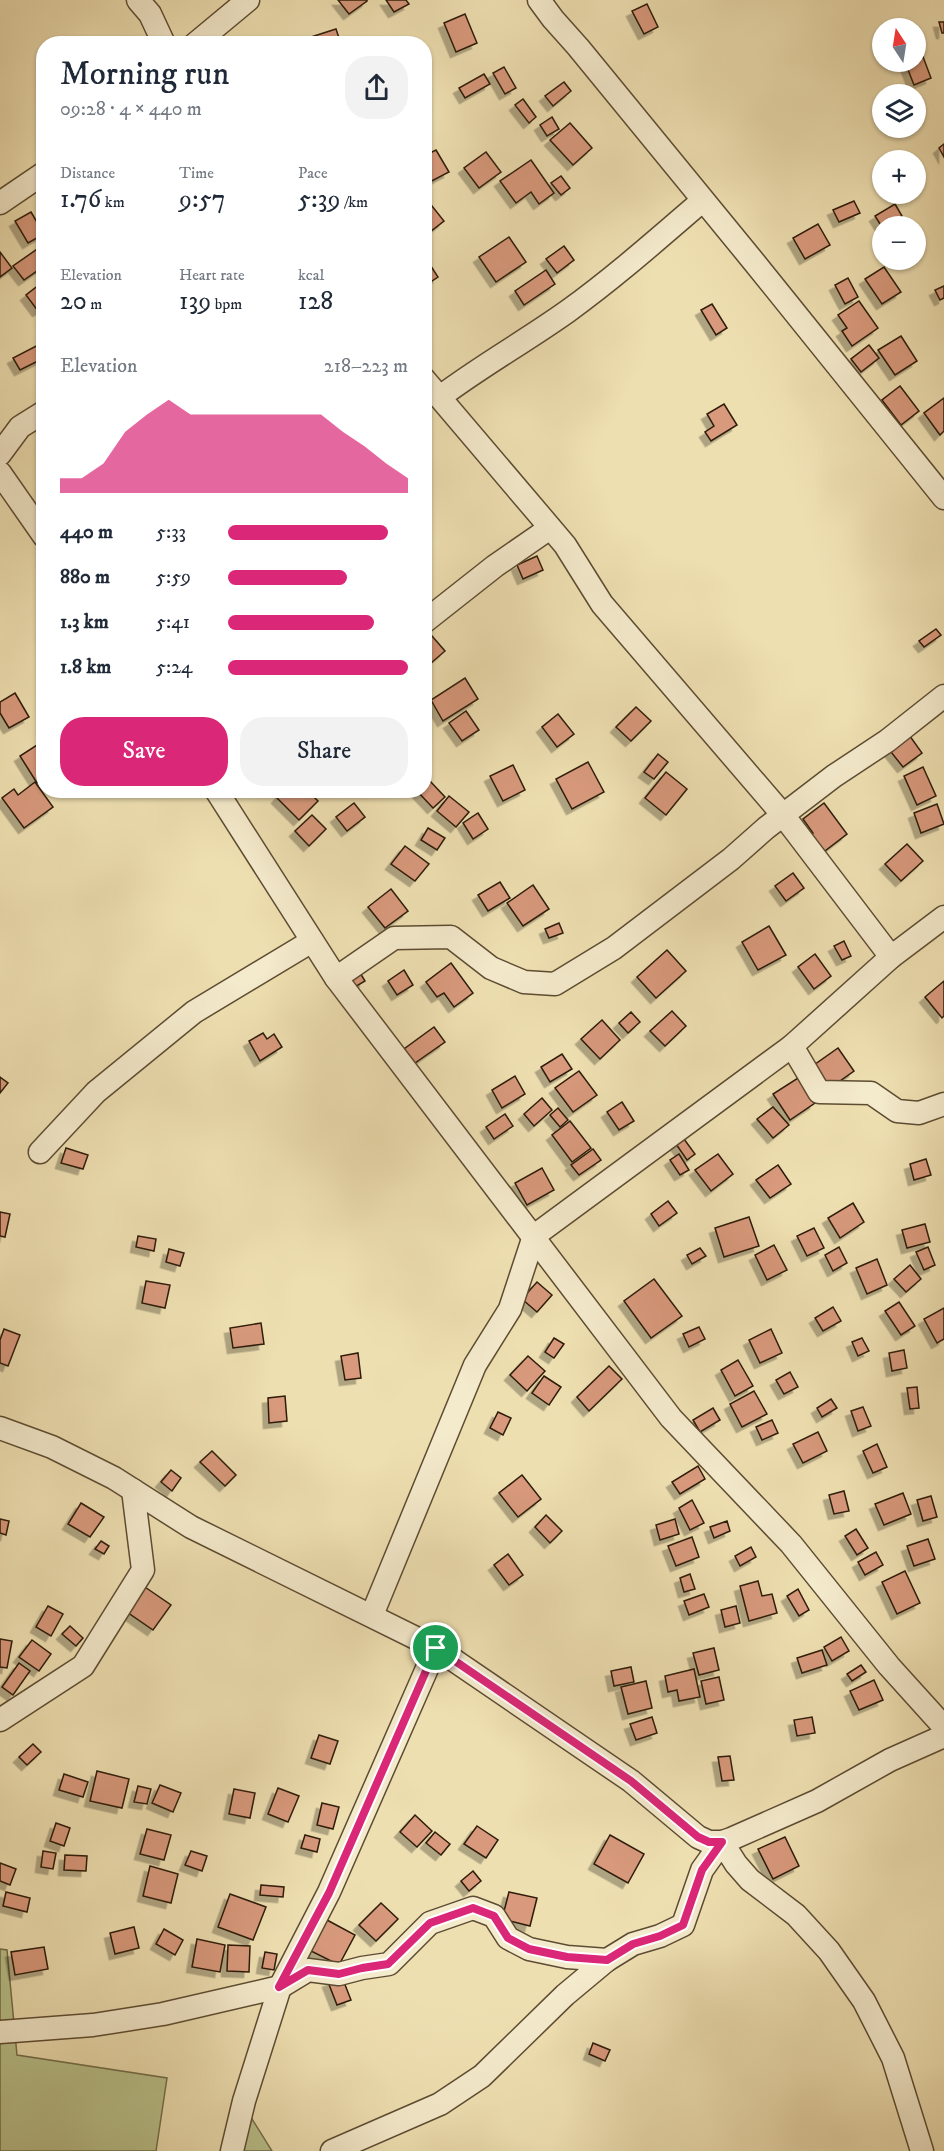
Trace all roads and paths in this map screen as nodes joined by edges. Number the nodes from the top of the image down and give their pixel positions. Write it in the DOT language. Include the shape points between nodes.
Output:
graph roads {
  1 [pos="138,0"];
  2 [pos="248,0"];
  3 [pos="539,0"];
  4 [pos="160,36"];
  5 [pos="205,36"];
  6 [pos="36,178"];
  7 [pos="702,201"];
  8 [pos="0,203"];
  9 [pos="432,388"];
  10 [pos="440,398"];
  11 [pos="36,417"];
  12 [pos="0,454"];
  13 [pos="0,473"];
  14 [pos="944,498"];
  15 [pos="36,525"];
  16 [pos="550,528"];
  17 [pos="432,616"];
  18 [pos="944,696"];
  19 [pos="221,798"];
  20 [pos="783,815"];
  21 [pos="944,917"];
  22 [pos="312,941"];
  23 [pos="891,957"];
  24 [pos="336,978"];
  25 [pos="792,1046"];
  26 [pos="944,1104"];
  27 [pos="40,1152"];
  28 [pos="534,1236"];
  29 [pos="0,1428"];
  30 [pos="133,1490"];
  31 [pos="372,1615"];
  32 [pos="436,1648"];
  33 [pos="0,1720"];
  34 [pos="944,1727"];
  35 [pos="944,1736"];
  36 [pos="722,1842"];
  37 [pos="607,1960"];
  38 [pos="279,1987"];
  39 [pos="0,2032"];
  40 [pos="232,2151"];
  41 [pos="332,2151"];
  42 [pos="922,2151"];
  1 -- 4 [label="street"];
  2 -- 5 [label="street"];
  3 -- 7 [label="street"];
  6 -- 8 [label="street"];
  7 -- 10 [label="street" via="570,310"];
  7 -- 14 [label="street"];
  9 -- 10 [label="street"];
  10 -- 16 [label="street"];
  11 -- 12 [label="street" via="20,427"];
  13 -- 15 [label="street"];
  16 -- 17 [label="street"];
  16 -- 20 [label="street" via="602,604"];
  18 -- 20 [label="street"];
  19 -- 22 [label="street"];
  20 -- 23 [label="street"];
  20 -- 24 [label="street" via="623,941 555,984 524,982 491,968 451,937 394,938"];
  21 -- 23 [label="street"];
  22 -- 24 [label="street"];
  22 -- 27 [label="street" via="194,1012 96,1092"];
  23 -- 25 [label="street"];
  24 -- 28 [label="street"];
  25 -- 26 [label="street" via="819,1092 871,1093 897,1111 919,1113"];
  25 -- 28 [label="street"];
  28 -- 31 [label="street" via="510,1309 475,1365"];
  28 -- 34 [label="street" via="671,1418 791,1544 889,1666"];
  29 -- 30 [label="street" via="52,1447"];
  30 -- 31 [label="street" via="191,1527"];
  30 -- 33 [label="street" via="143,1570 83,1666"];
  31 -- 32 [label="street"];
  32 -- 36 [label="street" via="631,1781 698,1837"];
  32 -- 38 [label="street" via="329,1893"];
  35 -- 36 [label="street" via="890,1760 817,1801"];
  36 -- 37 [label="street" via="702,1870 683,1925 633,1944"];
  36 -- 42 [label="street" via="750,1880 796,1916 829,1952 864,2001 893,2058"];
  37 -- 38 [label="street" via="529,1949 508,1938 494,1916 473,1908 430,1923 388,1964 339,1974 308,1970"];
  37 -- 41 [label="street" via="557,2002 483,2076 440,2104"];
  38 -- 39 [label="street" via="163,2014 93,2025"];
  38 -- 40 [label="street"];
}
